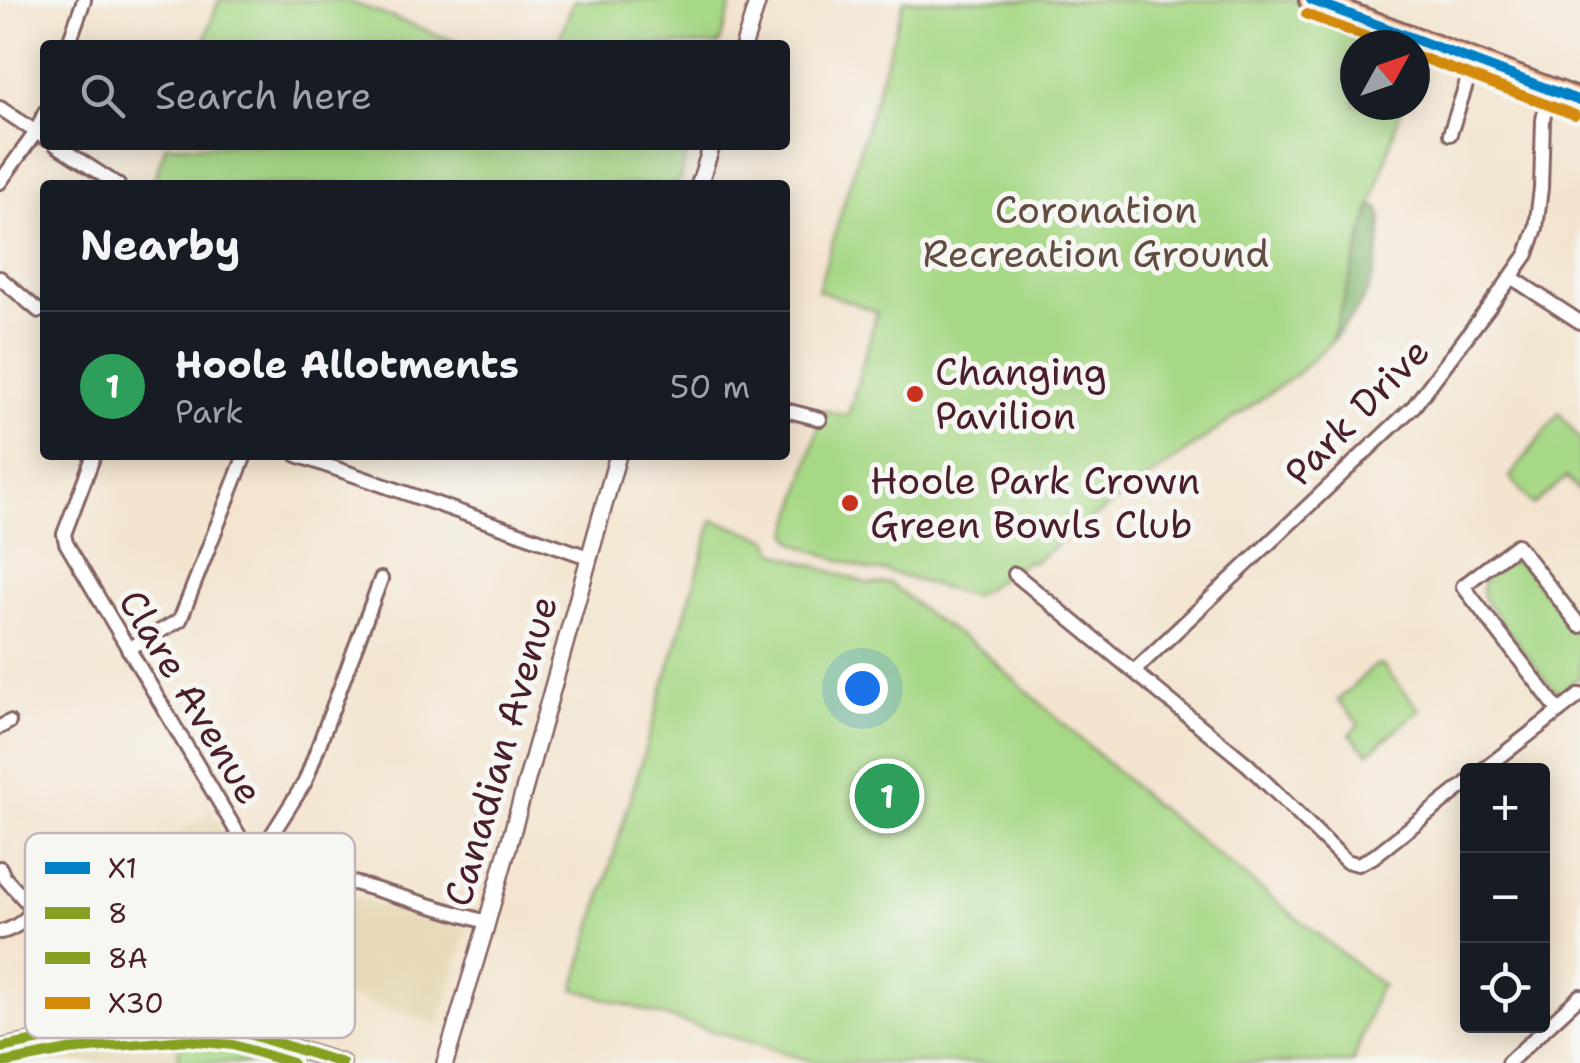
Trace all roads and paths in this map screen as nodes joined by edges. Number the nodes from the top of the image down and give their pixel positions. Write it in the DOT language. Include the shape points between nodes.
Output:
graph roads {
  1 [pos="84,0"];
  2 [pos="758,0"];
  3 [pos="1311,0"];
  4 [pos="70,40"];
  5 [pos="746,40"];
  6 [pos="1474,60"];
  7 [pos="1549,90"];
  8 [pos="1580,101"];
  9 [pos="0,108"];
  10 [pos="40,134"];
  11 [pos="1450,134"];
  12 [pos="40,136"];
  13 [pos="64,150"];
  14 [pos="710,150"];
  15 [pos="110,180"];
  16 [pos="701,180"];
  17 [pos="0,182"];
  18 [pos="1511,277"];
  19 [pos="0,278"];
  20 [pos="39,311"];
  21 [pos="1580,322"];
  22 [pos="790,411"];
  23 [pos="820,419"];
  24 [pos="92,460"];
  25 [pos="243,460"];
  26 [pos="311,460"];
  27 [pos="617,460"];
  28 [pos="588,557"];
  29 [pos="1016,574"];
  30 [pos="380,579"];
  31 [pos="1580,626"];
  32 [pos="128,649"];
  33 [pos="1135,670"];
  34 [pos="1580,695"];
  35 [pos="1560,710"];
  36 [pos="1492,763"];
  37 [pos="1460,788"];
  38 [pos="237,833"];
  39 [pos="273,833"];
  40 [pos="0,868"];
  41 [pos="355,884"];
  42 [pos="25,900"];
  43 [pos="25,918"];
  44 [pos="486,922"];
  45 [pos="0,932"];
  46 [pos="1580,996"];
  47 [pos="51,1038"];
  48 [pos="257,1038"];
  49 [pos="0,1048"];
  50 [pos="316,1060"];
  51 [pos="342,1063"];
  52 [pos="445,1063"];
  53 [pos="1508,1063"];
  1 -- 4 [label="street"];
  2 -- 5 [label="street"];
  3 -- 6 [label="highway"];
  6 -- 7 [label="highway"];
  6 -- 11 [label="street"];
  7 -- 8 [label="highway"];
  7 -- 18 [label="street, Park Drive" via="1538,224"];
  9 -- 10 [label="street"];
  12 -- 17 [label="street"];
  13 -- 15 [label="street"];
  14 -- 16 [label="street"];
  18 -- 21 [label="street"];
  18 -- 33 [label="street, Park Drive" via="1414,406"];
  19 -- 20 [label="street"];
  22 -- 23 [label="street"];
  24 -- 32 [label="street, Clare Avenue" via="64,534"];
  25 -- 32 [label="street" via="180,620"];
  26 -- 28 [label="street"];
  27 -- 28 [label="street, Canadian Avenue"];
  28 -- 44 [label="street, Canadian Avenue"];
  29 -- 33 [label="street"];
  30 -- 39 [label="street" via="305,782"];
  31 -- 35 [label="street" via="1517,545 1463,586"];
  32 -- 38 [label="street, Clare Avenue"];
  33 -- 37 [label="street" via="1352,864 1373,857"];
  34 -- 35 [label="street"];
  35 -- 36 [label="street"];
  40 -- 42 [label="street"];
  41 -- 44 [label="street, Clare Avenue"];
  43 -- 45 [label="street"];
  44 -- 52 [label="street, Canadian Avenue"];
  46 -- 53 [label="street"];
  47 -- 49 [label="street"];
  48 -- 50 [label="street"];
  50 -- 51 [label="street"];
}
